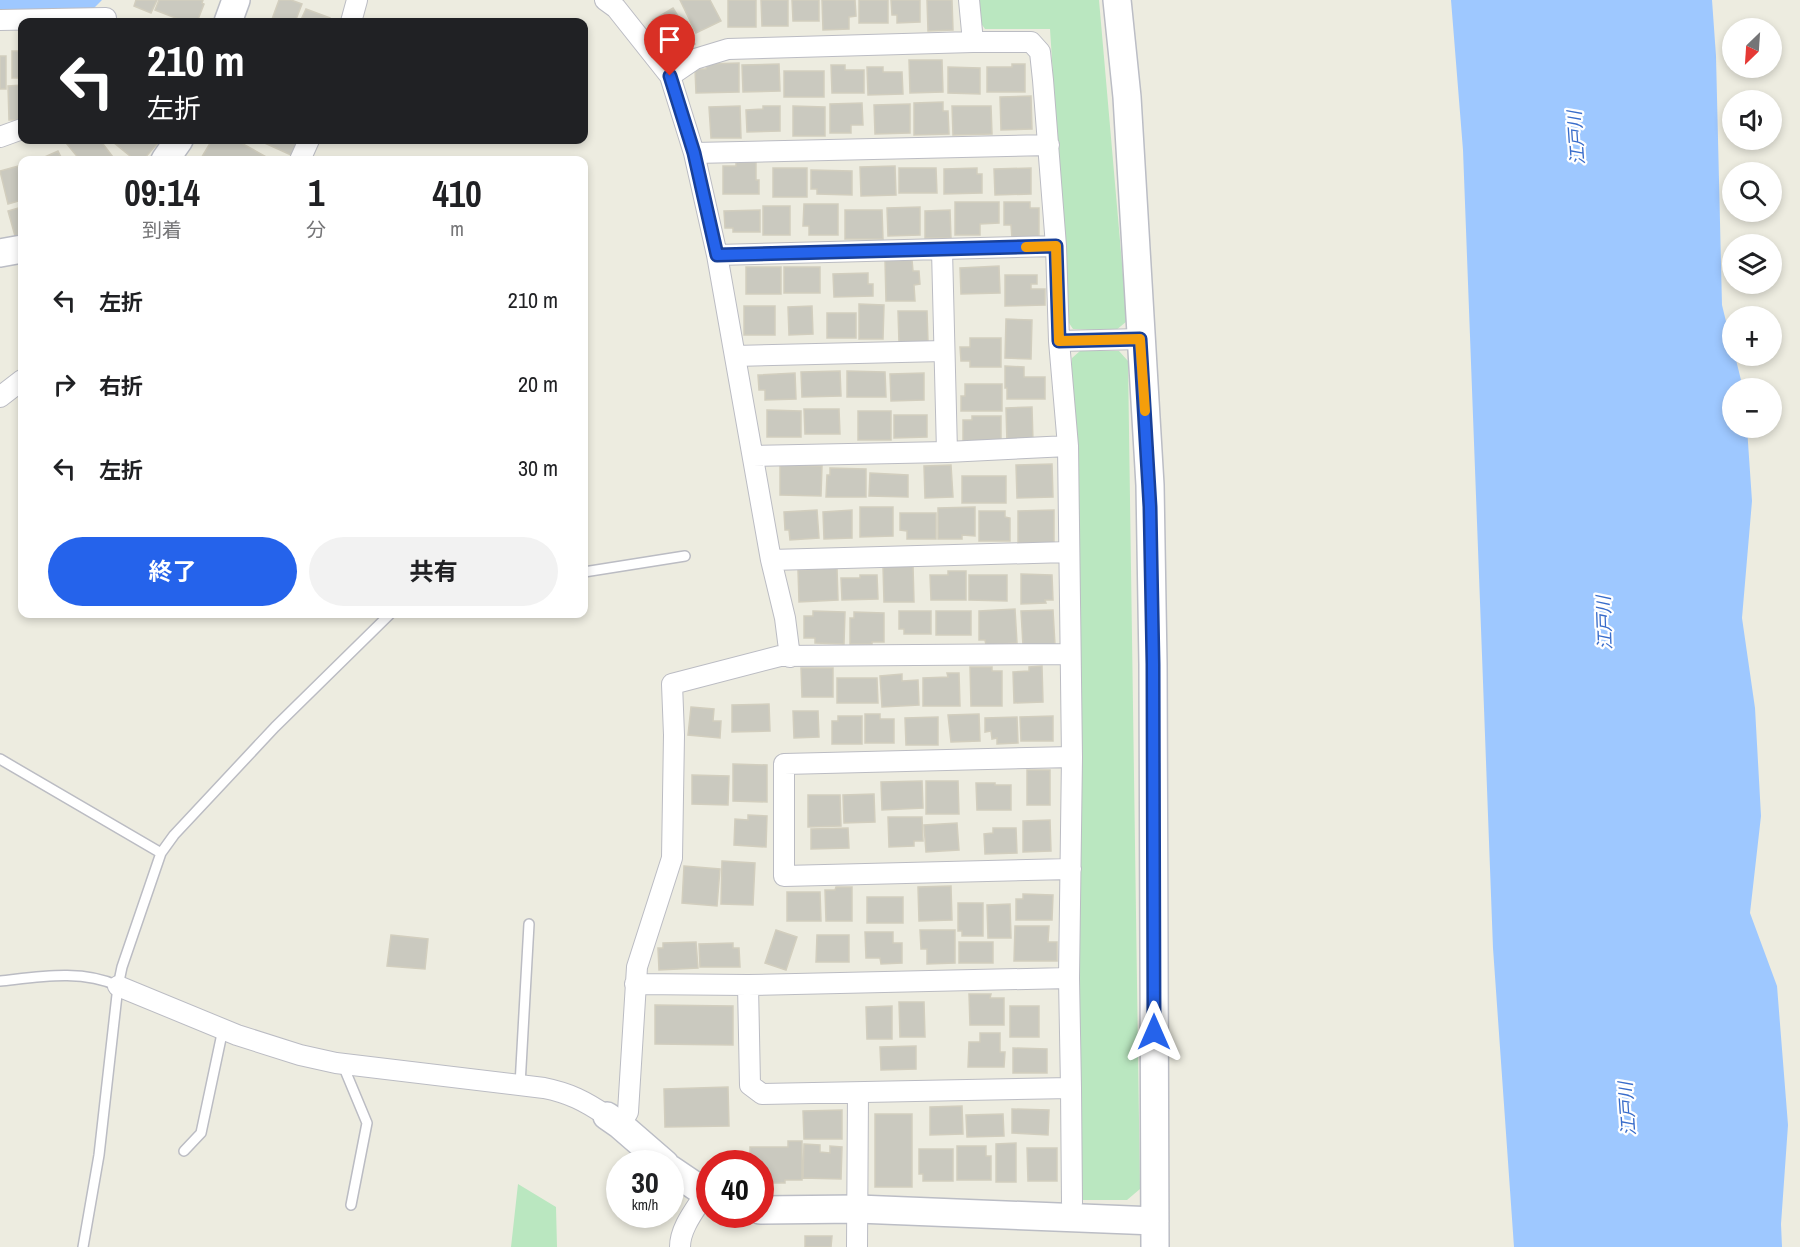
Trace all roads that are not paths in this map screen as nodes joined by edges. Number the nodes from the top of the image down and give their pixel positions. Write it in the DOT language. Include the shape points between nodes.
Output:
graph roads {
  1 [pos="236,0"];
  2 [pos="357,0"];
  3 [pos="605,0"];
  4 [pos="969,0"];
  5 [pos="1117,0"];
  6 [pos="108,13"];
  7 [pos="31,18"];
  8 [pos="229,18"];
  9 [pos="352,18"];
  10 [pos="18,19"];
  11 [pos="0,20"];
  12 [pos="974,42"];
  13 [pos="670,76"];
  14 [pos="18,130"];
  15 [pos="0,137"];
  16 [pos="1049,145"];
  17 [pos="694,153"];
  18 [pos="1056,246"];
  19 [pos="18,250"];
  20 [pos="942,250"];
  21 [pos="0,253"];
  22 [pos="717,255"];
  23 [pos="1140,339"];
  24 [pos="1059,341"];
  25 [pos="944,351"];
  26 [pos="735,356"];
  27 [pos="18,383"];
  28 [pos="0,397"];
  29 [pos="1068,446"];
  30 [pos="947,452"];
  31 [pos="753,456"];
  32 [pos="1068,552"];
  33 [pos="685,556"];
  34 [pos="771,560"];
  35 [pos="588,571"];
  36 [pos="386,618"];
  37 [pos="1070,654"];
  38 [pos="790,657"];
  39 [pos="1072,758"];
  40 [pos="0,759"];
  41 [pos="161,853"];
  42 [pos="1071,869"];
  43 [pos="529,924"];
  44 [pos="1070,978"];
  45 [pos="0,981"];
  46 [pos="635,984"];
  47 [pos="748,984"];
  48 [pos="118,986"];
  49 [pos="223,1029"];
  50 [pos="342,1063"];
  51 [pos="520,1085"];
  52 [pos="1071,1088"];
  53 [pos="858,1093"];
  54 [pos="613,1120"];
  55 [pos="648,1150"];
  56 [pos="184,1151"];
  57 [pos="1072,1203"];
  58 [pos="351,1205"];
  59 [pos="858,1209"];
  60 [pos="696,1210"];
  61 [pos="774,1210"];
  62 [pos="1155,1234"];
  63 [pos="83,1247"];
  64 [pos="680,1247"];
  65 [pos="857,1247"];
  1 -- 8 [label="street"];
  2 -- 9 [label="street"];
  3 -- 13 [label="street" via="616,8"];
  4 -- 12 [label="street"];
  5 -- 23 [label="street"];
  6 -- 7 [label="street"];
  10 -- 11 [label="street"];
  12 -- 13 [label="street" via="728,50 695,59"];
  12 -- 16 [label="street" via="1031,42 1040,52"];
  13 -- 17 [label="street"];
  14 -- 15 [label="street"];
  16 -- 17 [label="street"];
  16 -- 18 [label="street"];
  17 -- 22 [label="street"];
  18 -- 20 [label="street"];
  18 -- 24 [label="street"];
  19 -- 21 [label="street"];
  20 -- 22 [label="street"];
  20 -- 25 [label="street"];
  22 -- 26 [label="street"];
  23 -- 24 [label="street"];
  23 -- 62 [label="street" via="1150,508 1153,687"];
  24 -- 29 [label="street"];
  25 -- 26 [label="street"];
  25 -- 30 [label="street"];
  26 -- 31 [label="street"];
  27 -- 28 [label="street"];
  29 -- 30 [label="street"];
  29 -- 32 [label="street"];
  30 -- 31 [label="street"];
  31 -- 34 [label="street"];
  32 -- 34 [label="street"];
  32 -- 37 [label="street"];
  33 -- 35 [label="lane"];
  34 -- 38 [label="street"];
  36 -- 41 [label="lane" via="276,728"];
  37 -- 38 [label="street"];
  37 -- 39 [label="street"];
  38 -- 46 [label="street" via="772,658 672,684 672,858"];
  39 -- 42 [label="street"];
  39 -- 42 [label="street" via="784,764 784,876"];
  40 -- 41 [label="lane"];
  41 -- 48 [label="lane"];
  42 -- 44 [label="street"];
  43 -- 51 [label="lane"];
  44 -- 47 [label="street"];
  44 -- 52 [label="street"];
  45 -- 48 [label="lane" via="65,975"];
  46 -- 47 [label="street"];
  46 -- 54 [label="street" via="628,1112"];
  47 -- 53 [label="street" via="750,1085 762,1094"];
  48 -- 49 [label="street"];
  48 -- 63 [label="lane" via="99,1155"];
  49 -- 50 [label="street" via="300,1055"];
  49 -- 56 [label="lane" via="201,1132"];
  50 -- 51 [label="street"];
  50 -- 58 [label="lane" via="367,1123"];
  51 -- 54 [label="street" via="564,1092"];
  52 -- 53 [label="street"];
  52 -- 57 [label="street"];
  53 -- 59 [label="street"];
  54 -- 55 [label="street"];
  59 -- 61 [label="street"];
  59 -- 62 [label="street"];
  59 -- 65 [label="street"];
  60 -- 64 [label="street"];
}
